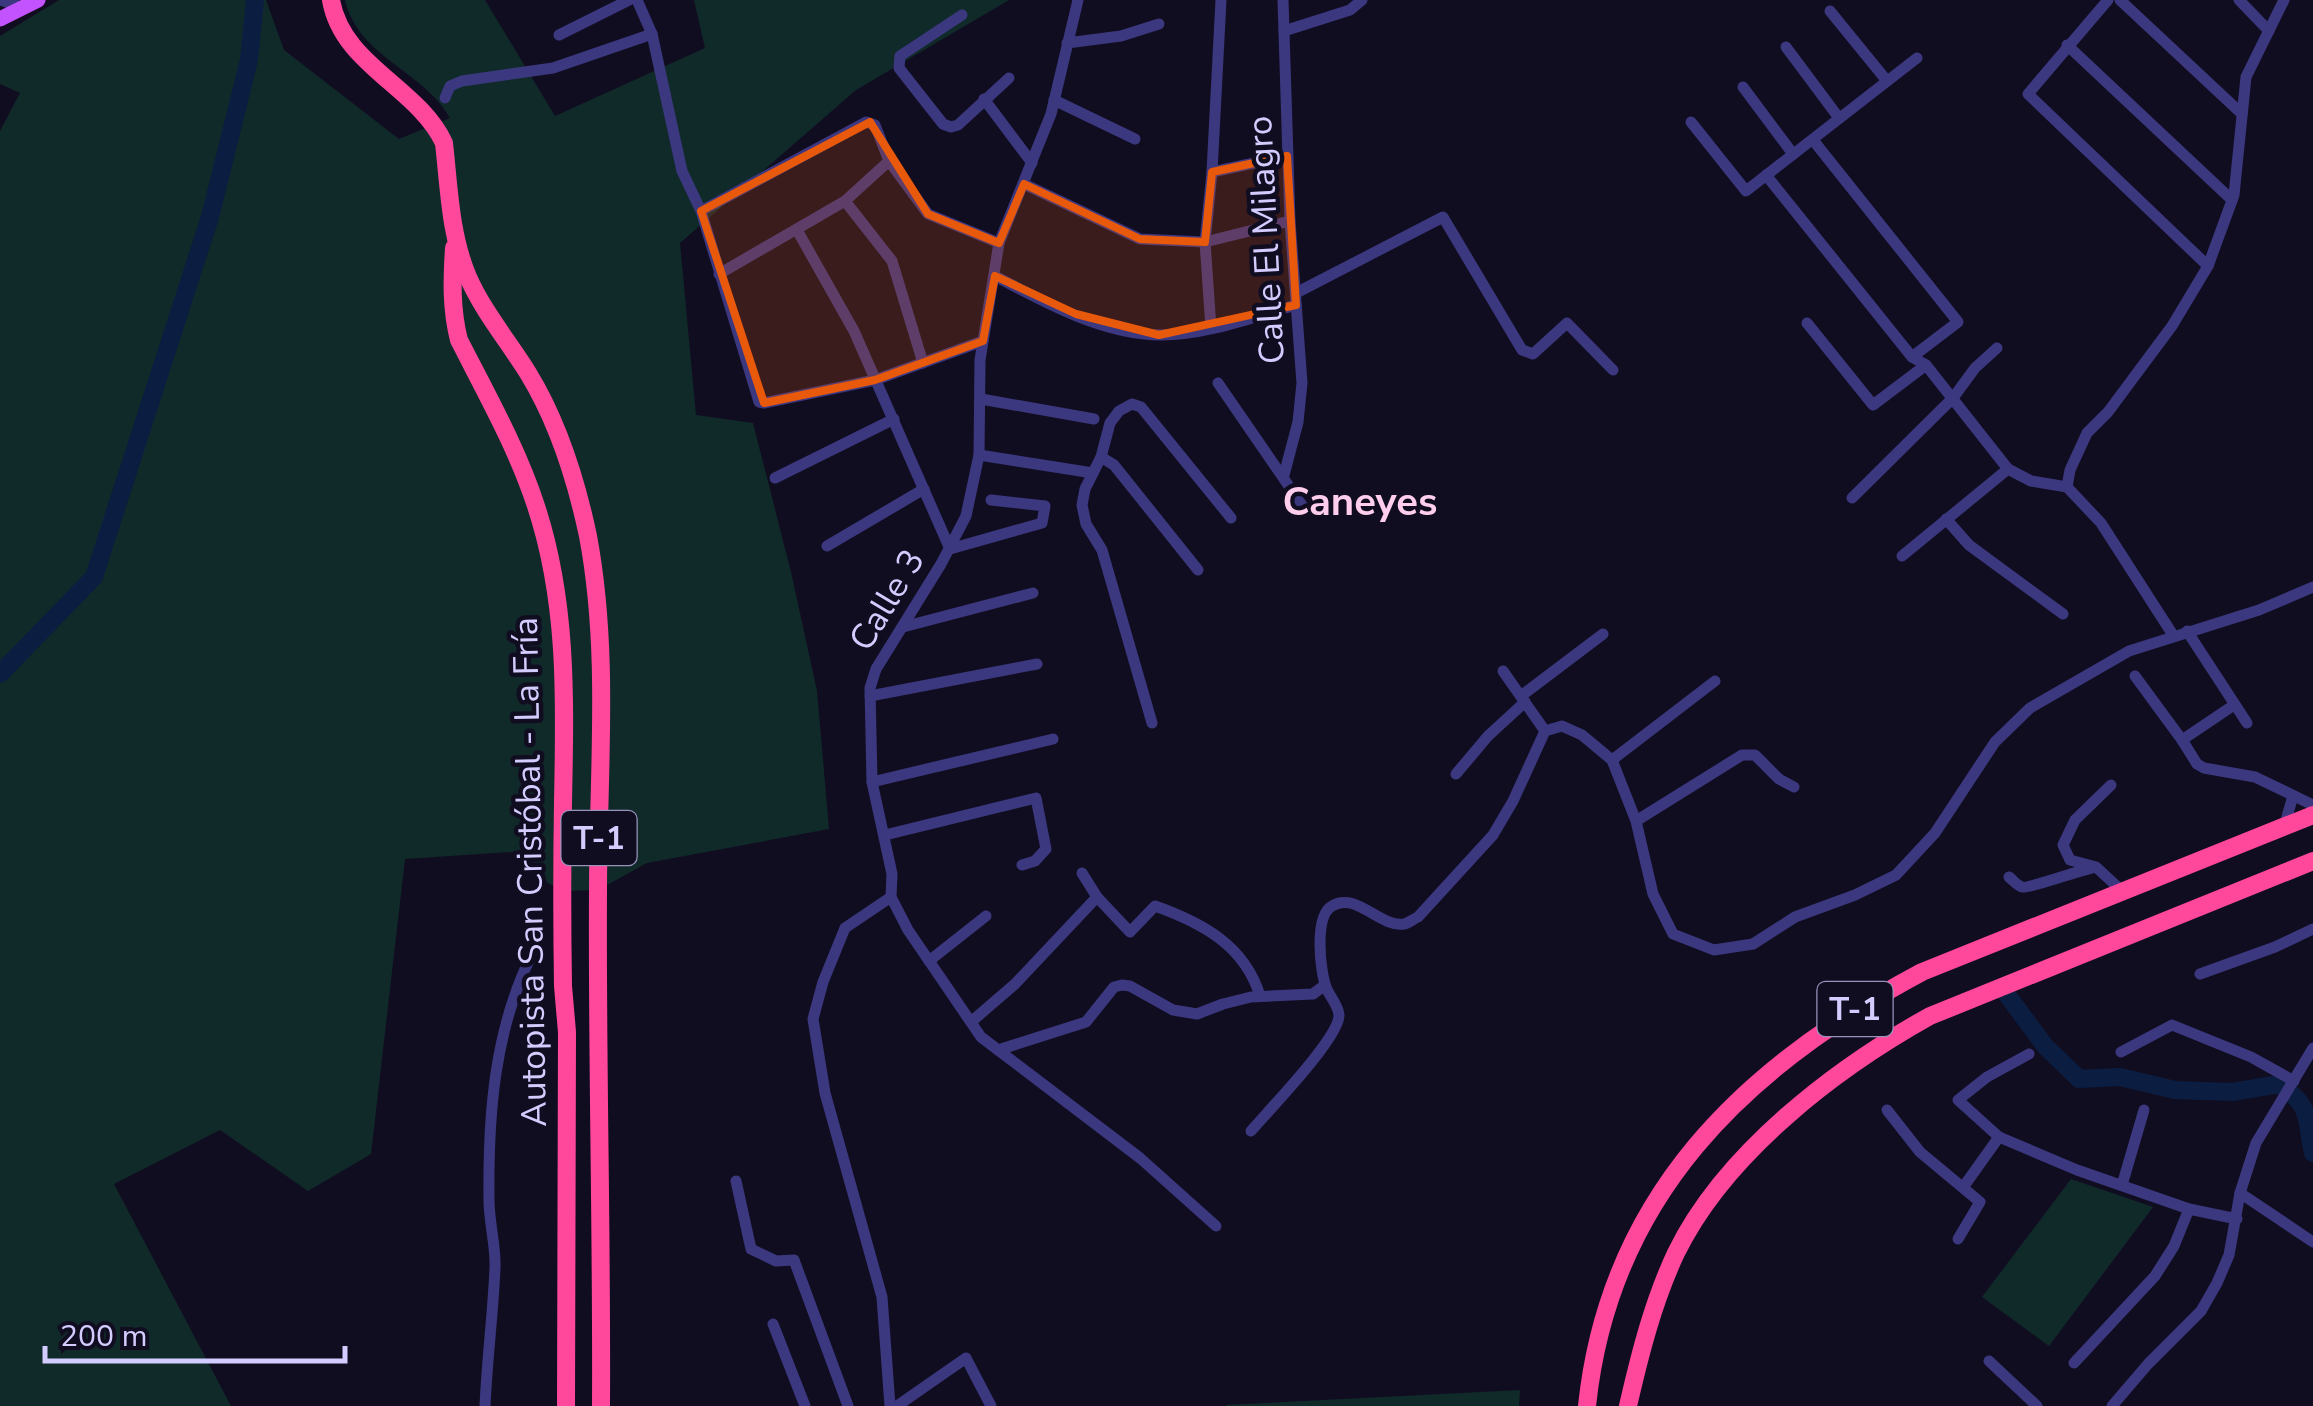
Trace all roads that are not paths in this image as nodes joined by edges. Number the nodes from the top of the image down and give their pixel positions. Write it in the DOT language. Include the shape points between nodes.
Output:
graph roads {
  1 [pos="0,0"];
  2 [pos="38,0"];
  3 [pos="330,0"];
  4 [pos="629,0"];
  5 [pos="637,0"];
  6 [pos="1078,0"];
  7 [pos="1220,0"];
  8 [pos="1283,0"];
  9 [pos="1362,0"];
  10 [pos="2108,0"];
  11 [pos="2120,0"];
  12 [pos="2239,0"];
  13 [pos="2284,0"];
  14 [pos="22,8"];
  15 [pos="1830,12"];
  16 [pos="962,15"];
  17 [pos="0,19"];
  18 [pos="1159,24"];
  19 [pos="2269,30"];
  20 [pos="1284,31"];
  21 [pos="652,34"];
  22 [pos="560,35"];
  23 [pos="1067,43"];
  24 [pos="2067,45"];
  25 [pos="1786,47"];
  26 [pos="1917,58"];
  27 [pos="1009,78"];
  28 [pos="1887,81"];
  29 [pos="1743,87"];
  30 [pos="445,98"];
  31 [pos="984,98"];
  32 [pos="1054,100"];
  33 [pos="2242,114"];
  34 [pos="1839,118"];
  35 [pos="1691,122"];
  36 [pos="1135,139"];
  37 [pos="1813,140"];
  38 [pos="1793,154"];
  39 [pos="1287,156"];
  40 [pos="889,161"];
  41 [pos="1032,163"];
  42 [pos="1212,172"];
  43 [pos="1766,175"];
  44 [pos="1024,184"];
  45 [pos="2232,200"];
  46 [pos="845,202"];
  47 [pos="701,211"];
  48 [pos="1290,221"];
  49 [pos="797,230"];
  50 [pos="455,238"];
  51 [pos="1205,242"];
  52 [pos="999,244"];
  53 [pos="2208,266"];
  54 [pos="720,274"];
  55 [pos="995,276"];
  56 [pos="1296,299"];
  57 [pos="1807,323"];
  58 [pos="1211,328"];
  59 [pos="983,341"];
  60 [pos="1997,348"];
  61 [pos="1912,357"];
  62 [pos="923,363"];
  63 [pos="1926,364"];
  64 [pos="1613,370"];
  65 [pos="876,380"];
  66 [pos="1218,383"];
  67 [pos="1953,398"];
  68 [pos="981,399"];
  69 [pos="1094,419"];
  70 [pos="894,420"];
  71 [pos="980,455"];
  72 [pos="1101,457"];
  73 [pos="2008,468"];
  74 [pos="1094,472"];
  75 [pos="1284,475"];
  76 [pos="776,478"];
  77 [pos="2067,487"];
  78 [pos="924,490"];
  79 [pos="1852,498"];
  80 [pos="991,500"];
  81 [pos="1304,508"];
  82 [pos="1231,518"];
  83 [pos="1946,519"];
  84 [pos="826,546"];
  85 [pos="950,549"];
  86 [pos="1902,556"];
  87 [pos="1198,570"];
  88 [pos="2313,586"];
  89 [pos="1033,592"];
  90 [pos="2063,614"];
  91 [pos="903,627"];
  92 [pos="2187,631"];
  93 [pos="1603,634"];
  94 [pos="2173,634"];
  95 [pos="1038,664"];
  96 [pos="1503,671"];
  97 [pos="2135,676"];
  98 [pos="1715,681"];
  99 [pos="870,696"];
  100 [pos="1523,699"];
  101 [pos="2234,705"];
  102 [pos="2247,722"];
  103 [pos="1152,723"];
  104 [pos="1545,731"];
  105 [pos="1053,739"];
  106 [pos="2182,740"];
  107 [pos="1612,760"];
  108 [pos="1456,774"];
  109 [pos="872,782"];
  110 [pos="2111,786"];
  111 [pos="1794,787"];
  112 [pos="2292,796"];
  113 [pos="2313,805"];
  114 [pos="2313,815"];
  115 [pos="1636,821"];
  116 [pos="2284,827"];
  117 [pos="885,836"];
  118 [pos="2313,861"];
  119 [pos="1022,865"];
  120 [pos="2096,867"];
  121 [pos="1082,873"];
  122 [pos="2009,877"];
  123 [pos="2122,892"];
  124 [pos="891,897"];
  125 [pos="1097,897"];
  126 [pos="986,916"];
  127 [pos="2313,929"];
  128 [pos="532,954"];
  129 [pos="930,961"];
  130 [pos="2200,974"];
  131 [pos="1325,985"];
  132 [pos="1260,996"];
  133 [pos="971,1022"];
  134 [pos="2313,1048"];
  135 [pos="998,1050"];
  136 [pos="2120,1052"];
  137 [pos="2029,1054"];
  138 [pos="2294,1081"];
  139 [pos="1888,1110"];
  140 [pos="2144,1110"];
  141 [pos="1251,1131"];
  142 [pos="1999,1138"];
  143 [pos="736,1181"];
  144 [pos="2122,1185"];
  145 [pos="1964,1186"];
  146 [pos="2240,1193"];
  147 [pos="2189,1209"];
  148 [pos="2237,1219"];
  149 [pos="1216,1226"];
  150 [pos="1958,1239"];
  151 [pos="2313,1242"];
  152 [pos="773,1324"];
  153 [pos="1989,1361"];
  154 [pos="2074,1363"];
  155 [pos="485,1406"];
  156 [pos="566,1406"];
  157 [pos="602,1406"];
  158 [pos="804,1406"];
  159 [pos="848,1406"];
  160 [pos="894,1406"];
  161 [pos="991,1406"];
  162 [pos="1587,1406"];
  163 [pos="1628,1406"];
  164 [pos="2037,1406"];
  165 [pos="2112,1406"];
  1 -- 14 [label="street"];
  2 -- 14 [label="main road"];
  3 -- 50 [label="highway, T-1" via="357,52 438,131"];
  4 -- 22 [label="street"];
  5 -- 21 [label="street"];
  6 -- 23 [label="street, Calle 3"];
  7 -- 42 [label="street"];
  8 -- 20 [label="street, Calle El Milagro"];
  9 -- 20 [label="street"];
  10 -- 24 [label="street"];
  11 -- 33 [label="street"];
  12 -- 19 [label="street"];
  13 -- 19 [label="street"];
  14 -- 17 [label="main road"];
  15 -- 28 [label="street"];
  16 -- 31 [label="street" via="900,56 898,65 948,127"];
  18 -- 23 [label="street"];
  19 -- 33 [label="street" via="2246,77"];
  20 -- 39 [label="street, Calle El Milagro"];
  21 -- 30 [label="street" via="553,68 462,81"];
  21 -- 47 [label="street" via="682,171"];
  23 -- 32 [label="street, Calle 3"];
  24 -- 45 [label="street"];
  24 -- 53 [label="street" via="2028,94"];
  25 -- 34 [label="street"];
  26 -- 28 [label="street"];
  27 -- 31 [label="street"];
  28 -- 34 [label="street"];
  29 -- 38 [label="street"];
  31 -- 41 [label="street"];
  32 -- 36 [label="street"];
  32 -- 41 [label="street, Calle 3"];
  33 -- 45 [label="street"];
  34 -- 37 [label="street"];
  35 -- 43 [label="street" via="1746,191"];
  37 -- 38 [label="street"];
  37 -- 61 [label="street" via="1958,322"];
  38 -- 43 [label="street"];
  39 -- 42 [label="street"];
  39 -- 48 [label="street, Calle El Milagro"];
  40 -- 46 [label="street"];
  40 -- 47 [label="street" via="875,125 866,122"];
  40 -- 52 [label="street" via="928,214"];
  41 -- 44 [label="street, Calle 3"];
  42 -- 51 [label="street"];
  43 -- 61 [label="street"];
  44 -- 51 [label="street" via="1140,238"];
  44 -- 52 [label="street, Calle 3"];
  45 -- 53 [label="street"];
  46 -- 49 [label="street"];
  46 -- 62 [label="street" via="892,261"];
  47 -- 54 [label="street"];
  48 -- 51 [label="street"];
  48 -- 56 [label="street, Calle El Milagro"];
  49 -- 54 [label="street"];
  49 -- 65 [label="street"];
  50 -- 156 [label="highway, Autopista San Cristóbal - La Fría / T-1" via="454,322 518,455 554,575 562,634"];
  50 -- 157 [label="highway, Autopista San Cristóbal - La Fría / T-1" via="478,297 554,422 581,505 598,600"];
  51 -- 58 [label="street"];
  52 -- 55 [label="street, Calle 3"];
  53 -- 77 [label="street" via="2172,326 2087,433"];
  54 -- 65 [label="street" via="759,402"];
  55 -- 58 [label="street" via="1122,330 1159,335"];
  55 -- 59 [label="street, Calle 3"];
  56 -- 58 [label="street"];
  56 -- 64 [label="street" via="1442,217 1522,350 1533,354 1567,323"];
  56 -- 75 [label="street, Calle El Milagro" via="1301,402"];
  57 -- 63 [label="street" via="1873,405"];
  59 -- 62 [label="street"];
  59 -- 68 [label="street, Calle 3"];
  60 -- 67 [label="street"];
  61 -- 63 [label="street"];
  62 -- 65 [label="street"];
  63 -- 67 [label="street"];
  65 -- 70 [label="street"];
  66 -- 75 [label="street"];
  67 -- 73 [label="street"];
  67 -- 79 [label="street"];
  68 -- 69 [label="street"];
  68 -- 71 [label="street, Calle 3"];
  70 -- 76 [label="street"];
  70 -- 78 [label="street"];
  71 -- 74 [label="street"];
  71 -- 85 [label="street, Calle 3" via="966,516"];
  72 -- 74 [label="street"];
  72 -- 82 [label="street" via="1112,418 1136,404"];
  72 -- 87 [label="street"];
  73 -- 77 [label="street" via="2032,481"];
  73 -- 83 [label="street"];
  74 -- 103 [label="street" via="1082,512 1102,550"];
  75 -- 81 [label="street"];
  77 -- 94 [label="street" via="2100,523"];
  78 -- 84 [label="street"];
  78 -- 85 [label="street"];
  80 -- 85 [label="street" via="1045,506 1042,524"];
  83 -- 86 [label="street"];
  83 -- 90 [label="street" via="1969,545"];
  85 -- 91 [label="street, Calle 3"];
  88 -- 92 [label="street"];
  89 -- 91 [label="street"];
  91 -- 99 [label="street, Calle 3" via="876,669"];
  92 -- 94 [label="street"];
  92 -- 101 [label="street"];
  93 -- 100 [label="street"];
  94 -- 115 [label="street" via="2128,651 2030,708 1995,742 1936,832 1896,875 1795,917 1753,944 1714,950 1673,934 1653,894"];
  95 -- 99 [label="street"];
  96 -- 100 [label="street"];
  97 -- 106 [label="street"];
  98 -- 107 [label="street"];
  99 -- 109 [label="street, Calle 3"];
  100 -- 104 [label="street"];
  100 -- 108 [label="street"];
  101 -- 102 [label="street"];
  101 -- 106 [label="street"];
  104 -- 107 [label="street" via="1562,726"];
  104 -- 131 [label="street" via="1492,835 1418,917 1390,922 1348,902 1325,912"];
  105 -- 109 [label="street"];
  106 -- 112 [label="street" via="2196,764 2255,778"];
  107 -- 115 [label="street"];
  109 -- 117 [label="street, Calle 3"];
  110 -- 120 [label="street" via="2064,839 2070,860"];
  111 -- 115 [label="street" via="1755,756 1742,755"];
  112 -- 113 [label="street"];
  112 -- 116 [label="street"];
  114 -- 116 [label="highway, T-1"];
  116 -- 123 [label="highway, T-1"];
  117 -- 119 [label="street" via="1036,798 1046,849"];
  117 -- 124 [label="street, Calle 3"];
  118 -- 163 [label="highway, T-1" via="1930,1016 1834,1076 1780,1122 1701,1211 1676,1252 1644,1333"];
  120 -- 122 [label="street" via="2031,887"];
  120 -- 123 [label="street"];
  121 -- 125 [label="street"];
  123 -- 162 [label="highway, T-1" via="1922,972 1805,1043 1744,1094 1684,1161 1624,1260 1601,1326"];
  124 -- 129 [label="street, Calle 3"];
  124 -- 160 [label="street" via="845,928 814,1019 822,1080 882,1297"];
  125 -- 132 [label="street" via="1130,932 1155,906 1180,915 1231,946 1253,973"];
  125 -- 133 [label="street"];
  126 -- 129 [label="street"];
  127 -- 130 [label="street"];
  128 -- 155 [label="street" via="514,991 494,1071 489,1203 496,1265"];
  129 -- 133 [label="street, Calle 3"];
  131 -- 132 [label="street" via="1313,994"];
  131 -- 141 [label="street" via="1338,1023"];
  132 -- 135 [label="street" via="1198,1014 1173,1010 1122,985 1086,1022"];
  133 -- 135 [label="street, Calle 3"];
  134 -- 138 [label="street"];
  135 -- 149 [label="street, Calle 3" via="1140,1158"];
  136 -- 138 [label="street" via="2172,1024"];
  137 -- 142 [label="street" via="1958,1100"];
  138 -- 146 [label="street" via="2256,1143"];
  139 -- 145 [label="street" via="1920,1152"];
  140 -- 144 [label="street"];
  142 -- 144 [label="street"];
  142 -- 145 [label="street"];
  143 -- 159 [label="street" via="751,1250 794,1260"];
  144 -- 147 [label="street"];
  145 -- 150 [label="street" via="1980,1202"];
  146 -- 148 [label="street"];
  146 -- 151 [label="street"];
  147 -- 148 [label="street"];
  147 -- 154 [label="street" via="2155,1276"];
  148 -- 165 [label="street" via="2229,1255 2201,1311"];
  152 -- 158 [label="street"];
  153 -- 164 [label="street"];
  160 -- 161 [label="street" via="966,1358"];
}
